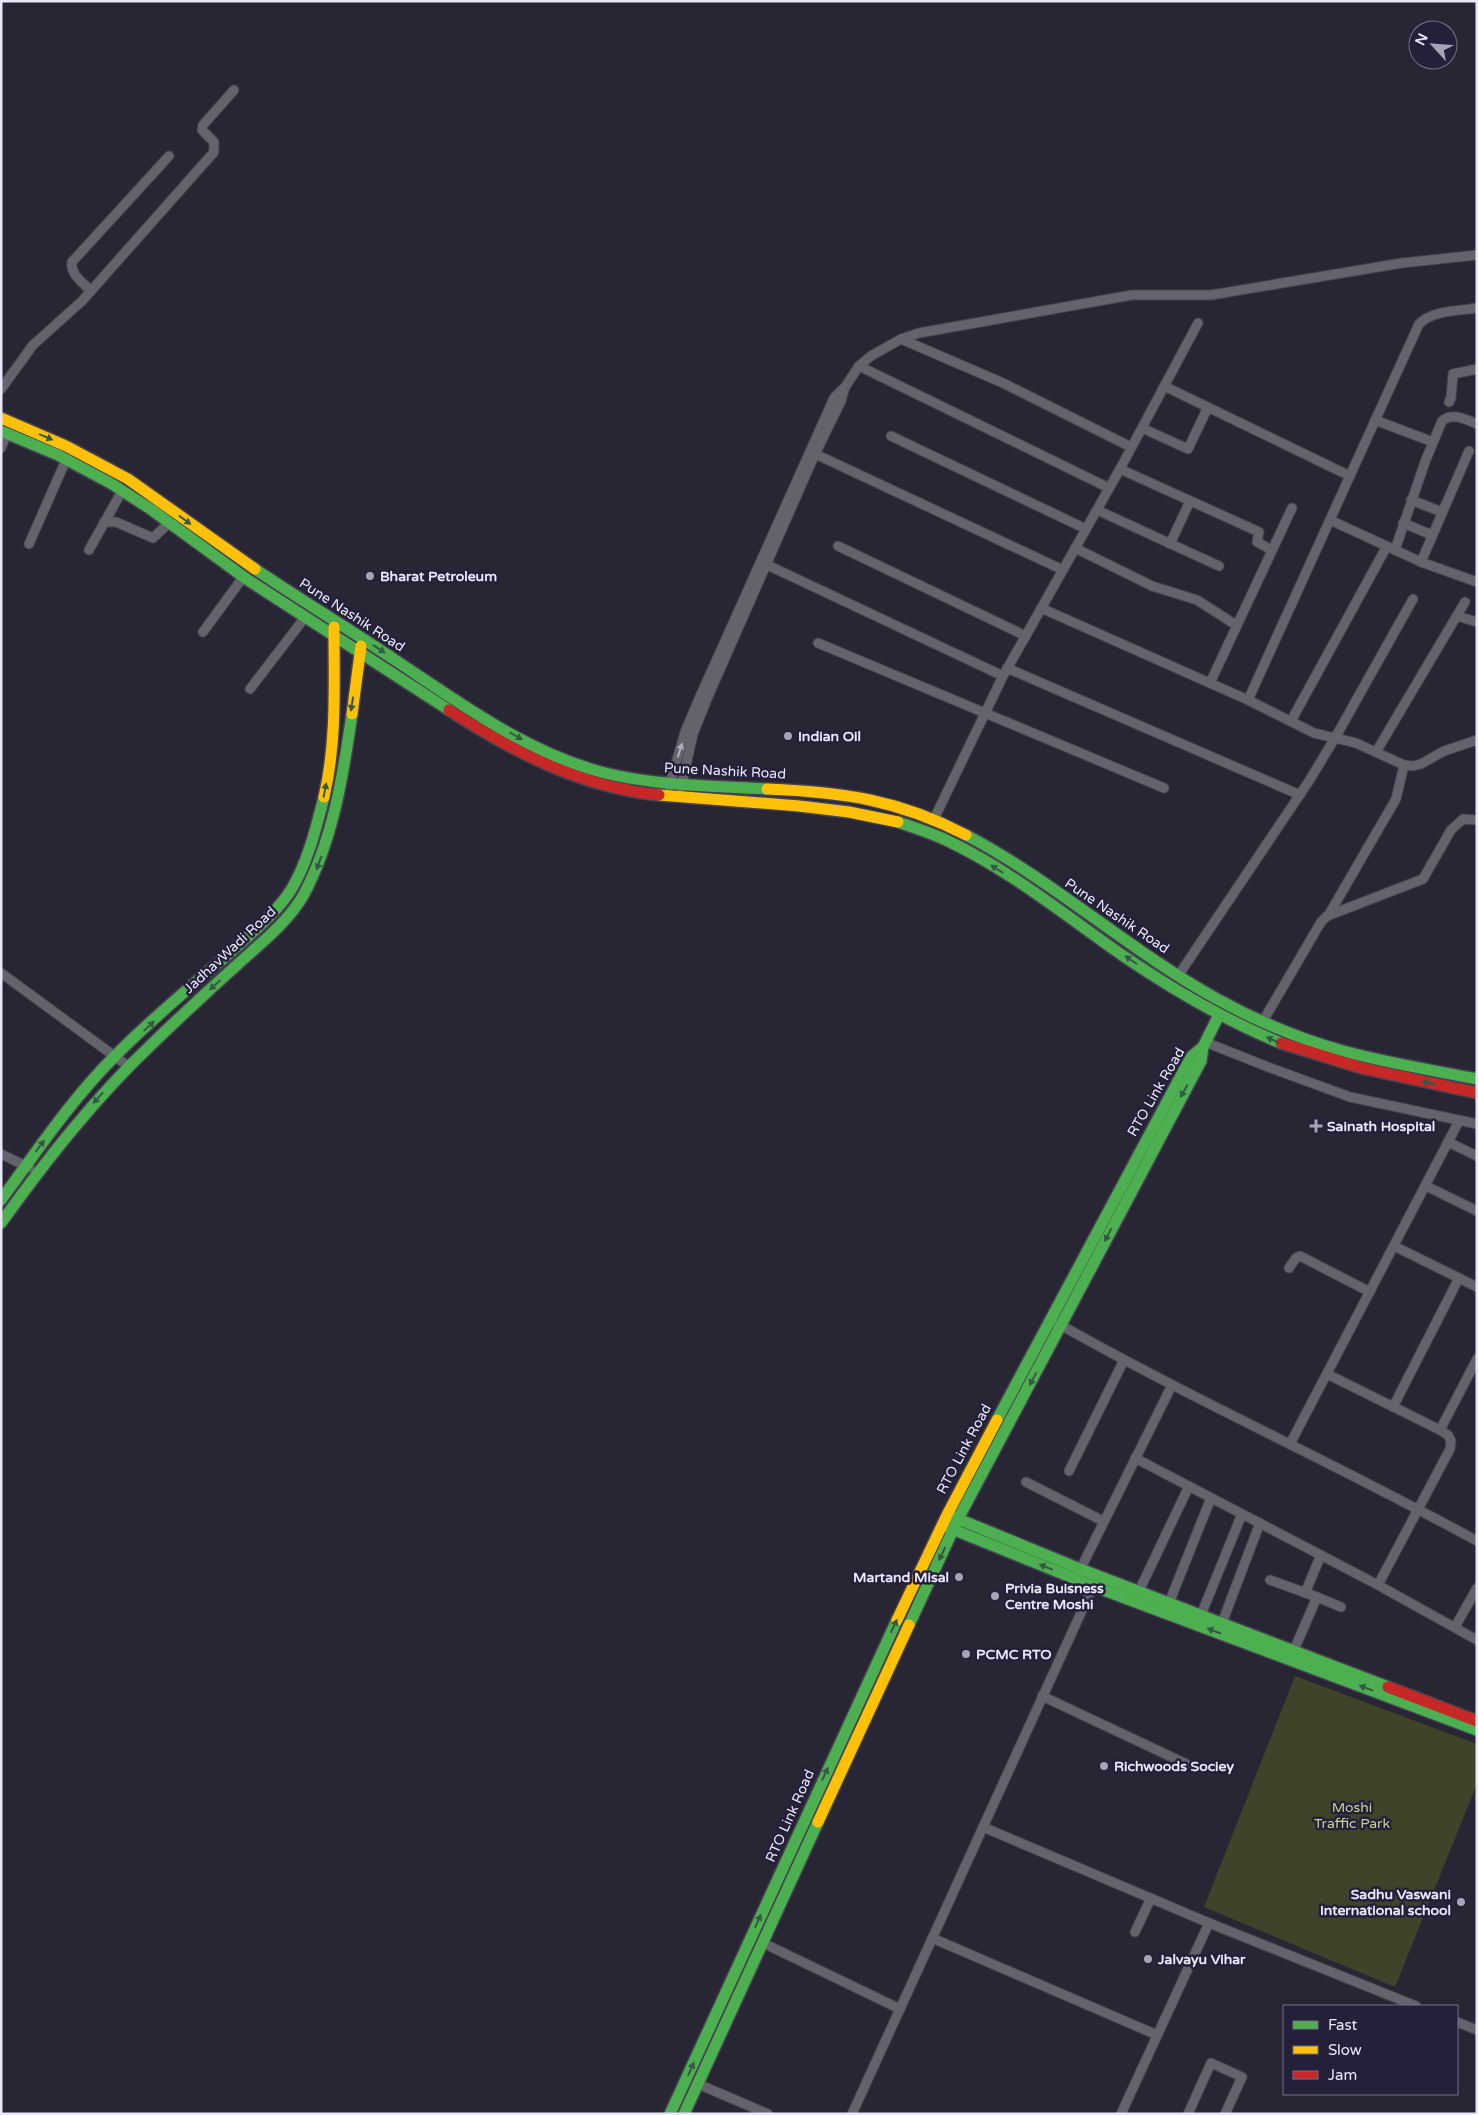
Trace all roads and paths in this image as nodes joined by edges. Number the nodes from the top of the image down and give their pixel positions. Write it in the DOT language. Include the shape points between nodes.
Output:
graph roads {
  1 [pos="234,90"];
  2 [pos="169,156"];
  3 [pos="1477,255"];
  4 [pos="90,291"];
  5 [pos="1477,308"];
  6 [pos="1198,323"];
  7 [pos="902,339"];
  8 [pos="859,366"];
  9 [pos="1477,370"];
  10 [pos="1164,386"];
  11 [pos="1,389"];
  12 [pos="1448,402"];
  13 [pos="1208,407"];
  14 [pos="1,418"];
  15 [pos="1375,420"];
  16 [pos="1477,424"];
  17 [pos="1142,428"];
  18 [pos="4,432"];
  19 [pos="891,436"];
  20 [pos="1432,442"];
  21 [pos="1132,447"];
  22 [pos="1,448"];
  23 [pos="1469,451"];
  24 [pos="812,452"];
  25 [pos="66,460"];
  26 [pos="1120,469"];
  27 [pos="1350,476"];
  28 [pos="1109,488"];
  29 [pos="122,491"];
  30 [pos="1411,500"];
  31 [pos="1190,501"];
  32 [pos="1292,508"];
  33 [pos="1097,510"];
  34 [pos="1442,512"];
  35 [pos="1330,520"];
  36 [pos="104,522"];
  37 [pos="169,523"];
  38 [pos="1404,523"];
  39 [pos="1086,529"];
  40 [pos="1432,535"];
  41 [pos="30,544"];
  42 [pos="1170,544"];
  43 [pos="838,546"];
  44 [pos="1075,548"];
  45 [pos="1391,548"];
  46 [pos="89,550"];
  47 [pos="1272,550"];
  48 [pos="1420,562"];
  49 [pos="764,563"];
  50 [pos="1218,566"];
  51 [pos="1062,570"];
  52 [pos="244,576"];
  53 [pos="1477,582"];
  54 [pos="1413,599"];
  55 [pos="1465,602"];
  56 [pos="315,608"];
  57 [pos="1041,608"];
  58 [pos="1457,616"];
  59 [pos="305,617"];
  60 [pos="334,621"];
  61 [pos="1477,622"];
  62 [pos="1236,625"];
  63 [pos="203,632"];
  64 [pos="333,636"];
  65 [pos="1026,636"];
  66 [pos="363,639"];
  67 [pos="818,643"];
  68 [pos="360,652"];
  69 [pos="1005,672"];
  70 [pos="1210,683"];
  71 [pos="250,688"];
  72 [pos="1248,700"];
  73 [pos="985,713"];
  74 [pos="1290,721"];
  75 [pos="1335,738"];
  76 [pos="1477,740"];
  77 [pos="1376,752"];
  78 [pos="1404,765"];
  79 [pos="676,784"];
  80 [pos="1164,788"];
  81 [pos="1300,795"];
  82 [pos="667,796"];
  83 [pos="680,797"];
  84 [pos="934,819"];
  85 [pos="1477,820"];
  86 [pos="1327,916"];
  87 [pos="1,974"];
  88 [pos="1178,976"];
  89 [pos="1219,1014"];
  90 [pos="1263,1021"];
  91 [pos="1204,1044"];
  92 [pos="114,1057"];
  93 [pos="128,1066"];
  94 [pos="1477,1079"];
  95 [pos="1477,1092"];
  96 [pos="1459,1121"];
  97 [pos="1477,1124"];
  98 [pos="1448,1142"];
  99 [pos="1,1154"];
  100 [pos="1477,1156"];
  101 [pos="26,1165"];
  102 [pos="38,1174"];
  103 [pos="1426,1186"];
  104 [pos="1,1200"];
  105 [pos="1477,1211"];
  106 [pos="1,1223"];
  107 [pos="1394,1246"];
  108 [pos="1289,1268"];
  109 [pos="1459,1278"];
  110 [pos="1477,1287"];
  111 [pos="1370,1292"];
  112 [pos="1050,1320"];
  113 [pos="1061,1326"];
  114 [pos="1477,1359"];
  115 [pos="1124,1360"];
  116 [pos="1326,1374"];
  117 [pos="1172,1385"];
  118 [pos="1393,1407"];
  119 [pos="1440,1430"];
  120 [pos="1290,1444"];
  121 [pos="1135,1458"];
  122 [pos="1069,1471"];
  123 [pos="1026,1482"];
  124 [pos="1189,1486"];
  125 [pos="1211,1498"];
  126 [pos="1417,1508"];
  127 [pos="1242,1514"];
  128 [pos="944,1520"];
  129 [pos="1103,1521"];
  130 [pos="1260,1523"];
  131 [pos="956,1525"];
  132 [pos="1477,1541"];
  133 [pos="1321,1555"];
  134 [pos="1078,1574"];
  135 [pos="1270,1580"];
  136 [pos="1095,1581"];
  137 [pos="1378,1585"];
  138 [pos="1477,1588"];
  139 [pos="1139,1591"];
  140 [pos="1304,1593"];
  141 [pos="1317,1597"];
  142 [pos="1169,1603"];
  143 [pos="1341,1606"];
  144 [pos="1201,1615"];
  145 [pos="1222,1623"];
  146 [pos="1455,1627"];
  147 [pos="1477,1640"];
  148 [pos="1294,1650"];
  149 [pos="1042,1696"];
  150 [pos="1477,1721"];
  151 [pos="1477,1730"];
  152 [pos="1195,1768"];
  153 [pos="983,1827"];
  154 [pos="1151,1898"];
  155 [pos="1210,1923"];
  156 [pos="1135,1932"];
  157 [pos="932,1938"];
  158 [pos="763,1943"];
  159 [pos="1414,2005"];
  160 [pos="900,2009"];
  161 [pos="1458,2022"];
  162 [pos="1477,2030"];
  163 [pos="1157,2035"];
  164 [pos="698,2084"];
  165 [pos="670,2114"];
  166 [pos="684,2114"];
  167 [pos="768,2114"];
  168 [pos="852,2114"];
  169 [pos="1121,2114"];
  170 [pos="1188,2114"];
  171 [pos="1225,2114"];
  1 -- 4 [label="street" via="203,125 202,130 214,142 214,152"];
  2 -- 4 [label="street" via="72,262 73,272"];
  3 -- 7 [label="street" via="1402,263 1211,295 1132,295 934,330"];
  4 -- 11 [label="street" via="33,345"];
  5 -- 15 [label="street" via="1424,318"];
  6 -- 10 [label="street"];
  7 -- 8 [label="street"];
  7 -- 21 [label="street" via="1002,382"];
  8 -- 24 [label="street" via="834,398"];
  8 -- 28 [label="street"];
  9 -- 12 [label="street" via="1453,374"];
  10 -- 13 [label="street"];
  10 -- 17 [label="street"];
  13 -- 17 [label="street" via="1188,449"];
  13 -- 27 [label="street"];
  14 -- 56 [label="main road, Pune Nashik Road, one-way" via="76,451 132,482"];
  15 -- 20 [label="street"];
  15 -- 27 [label="street"];
  16 -- 20 [label="street" via="1447,417"];
  17 -- 21 [label="street"];
  18 -- 22 [label="street"];
  18 -- 25 [label="main road, Pune Nashik Road"];
  19 -- 39 [label="street"];
  20 -- 30 [label="street"];
  21 -- 26 [label="street"];
  23 -- 34 [label="street"];
  24 -- 49 [label="street"];
  24 -- 51 [label="street"];
  25 -- 29 [label="main road, Pune Nashik Road"];
  25 -- 41 [label="street"];
  26 -- 28 [label="street"];
  26 -- 31 [label="street"];
  27 -- 35 [label="street"];
  28 -- 33 [label="street"];
  29 -- 36 [label="street"];
  29 -- 37 [label="main road, Pune Nashik Road"];
  30 -- 34 [label="street"];
  30 -- 38 [label="street"];
  31 -- 42 [label="street"];
  31 -- 47 [label="street" via="1258,532 1257,542"];
  32 -- 47 [label="street"];
  33 -- 39 [label="street"];
  33 -- 42 [label="street"];
  34 -- 40 [label="street"];
  35 -- 45 [label="street"];
  35 -- 72 [label="street"];
  36 -- 37 [label="street" via="116,522 153,538"];
  36 -- 46 [label="street"];
  37 -- 52 [label="main road, Pune Nashik Road"];
  38 -- 40 [label="street"];
  38 -- 45 [label="street"];
  39 -- 44 [label="street"];
  40 -- 48 [label="street"];
  42 -- 50 [label="street"];
  43 -- 65 [label="street"];
  44 -- 51 [label="street"];
  44 -- 62 [label="street" via="1152,586 1197,600"];
  45 -- 48 [label="street"];
  45 -- 74 [label="street"];
  47 -- 62 [label="street"];
  48 -- 53 [label="street"];
  49 -- 69 [label="street"];
  49 -- 79 [label="street" via="685,732"];
  51 -- 57 [label="street"];
  52 -- 59 [label="main road, Pune Nashik Road"];
  52 -- 63 [label="street"];
  54 -- 75 [label="street"];
  55 -- 58 [label="street"];
  56 -- 59 [label="street"];
  56 -- 60 [label="main road, Pune Nashik Road"];
  57 -- 65 [label="street"];
  57 -- 70 [label="street"];
  58 -- 61 [label="street"];
  58 -- 77 [label="street"];
  59 -- 64 [label="main road, Pune Nashik Road"];
  59 -- 71 [label="street"];
  60 -- 64 [label="main road, JadhavWadi Road"];
  60 -- 66 [label="main road, Pune Nashik Road"];
  62 -- 70 [label="street"];
  64 -- 68 [label="main road, Pune Nashik Road"];
  92 -- 64 [label="main road, JadhavWadi Road, one-way" via="271,914 297,878 316,829 328,778 334,708"];
  65 -- 69 [label="street"];
  66 -- 68 [label="main road, JadhavWadi Road"];
  66 -- 79 [label="main road, Pune Nashik Road, one-way" via="469,708 547,752 595,771"];
  67 -- 73 [label="street"];
  68 -- 82 [label="main road, Pune Nashik Road" via="530,758 582,780"];
  68 -- 93 [label="main road, JadhavWadi Road, one-way" via="334,818 316,871 302,898 277,929"];
  69 -- 73 [label="street"];
  69 -- 81 [label="street"];
  70 -- 72 [label="street"];
  72 -- 74 [label="street"];
  73 -- 80 [label="street"];
  73 -- 84 [label="street"];
  74 -- 75 [label="street"];
  75 -- 77 [label="street" via="1356,742"];
  75 -- 81 [label="street"];
  76 -- 78 [label="street" via="1421,764"];
  77 -- 78 [label="street"];
  78 -- 86 [label="street" via="1396,799"];
  79 -- 82 [label="street"];
  79 -- 83 [label="street"];
  79 -- 84 [label="main road, Pune Nashik Road" via="826,793 872,800"];
  81 -- 88 [label="street"];
  82 -- 83 [label="main road, Pune Nashik Road"];
  89 -- 83 [label="main road, Pune Nashik Road, one-way" via="1147,971 982,860 911,825 880,816 827,808"];
  84 -- 88 [label="main road, Pune Nashik Road" via="1021,868"];
  85 -- 86 [label="street" via="1463,819 1451,830 1423,879"];
  86 -- 90 [label="street"];
  87 -- 92 [label="street"];
  88 -- 90 [label="main road, Pune Nashik Road"];
  89 -- 91 [label="main road"];
  95 -- 89 [label="main road, Pune Nashik Road, one-way" via="1322,1058 1284,1045"];
  90 -- 94 [label="main road, Pune Nashik Road" via="1361,1055"];
  91 -- 96 [label="street" via="1350,1096"];
  91 -- 112 [label="main road, RTO Link Road" via="1191,1058"];
  91 -- 113 [label="main road, RTO Link Road, one-way" via="1201,1061"];
  92 -- 93 [label="street"];
  101 -- 92 [label="main road, JadhavWadi Road, one-way"];
  93 -- 102 [label="main road, JadhavWadi Road, one-way" via="86,1112"];
  96 -- 97 [label="street"];
  96 -- 98 [label="street"];
  98 -- 100 [label="street"];
  98 -- 103 [label="street"];
  99 -- 101 [label="street"];
  101 -- 102 [label="street"];
  101 -- 104 [label="main road, JadhavWadi Road"];
  102 -- 106 [label="main road, JadhavWadi Road"];
  103 -- 105 [label="street"];
  103 -- 107 [label="street"];
  107 -- 109 [label="street"];
  107 -- 111 [label="street"];
  108 -- 111 [label="street" via="1300,1256"];
  109 -- 110 [label="street"];
  109 -- 118 [label="street"];
  111 -- 116 [label="street"];
  112 -- 113 [label="street"];
  112 -- 128 [label="main road, RTO Link Road"];
  113 -- 115 [label="street"];
  113 -- 131 [label="main road, RTO Link Road, one-way"];
  114 -- 119 [label="street"];
  115 -- 117 [label="street"];
  115 -- 122 [label="street"];
  116 -- 118 [label="street"];
  116 -- 120 [label="street"];
  117 -- 120 [label="street"];
  117 -- 121 [label="street"];
  118 -- 119 [label="street"];
  119 -- 126 [label="street" via="1448,1435 1450,1449"];
  120 -- 126 [label="street"];
  121 -- 124 [label="street"];
  121 -- 129 [label="street"];
  123 -- 129 [label="street"];
  124 -- 125 [label="street"];
  124 -- 139 [label="street"];
  125 -- 127 [label="street"];
  125 -- 142 [label="street"];
  126 -- 132 [label="street"];
  126 -- 137 [label="street"];
  127 -- 130 [label="street"];
  127 -- 144 [label="street"];
  128 -- 131 [label="main road"];
  165 -- 128 [label="main road, RTO Link Road, one-way"];
  129 -- 134 [label="street"];
  130 -- 133 [label="street"];
  130 -- 145 [label="street"];
  131 -- 134 [label="main road"];
  131 -- 158 [label="main road, RTO Link Road, one-way"];
  133 -- 137 [label="street"];
  133 -- 140 [label="street"];
  134 -- 136 [label="main road"];
  135 -- 140 [label="street"];
  136 -- 139 [label="main road"];
  136 -- 149 [label="street"];
  151 -- 136 [label="main road, one-way"];
  137 -- 146 [label="street"];
  138 -- 146 [label="street"];
  139 -- 142 [label="main road"];
  140 -- 141 [label="street"];
  141 -- 143 [label="street"];
  141 -- 148 [label="street"];
  142 -- 144 [label="main road"];
  144 -- 145 [label="main road"];
  145 -- 148 [label="main road"];
  146 -- 147 [label="street"];
  148 -- 150 [label="main road"];
  149 -- 152 [label="street"];
  149 -- 153 [label="street"];
  153 -- 154 [label="street"];
  153 -- 157 [label="street"];
  154 -- 155 [label="street"];
  154 -- 156 [label="street"];
  155 -- 159 [label="street"];
  155 -- 163 [label="street"];
  157 -- 160 [label="street"];
  157 -- 163 [label="street"];
  158 -- 160 [label="street"];
  158 -- 164 [label="main road, RTO Link Road"];
  160 -- 168 [label="street"];
  161 -- 162 [label="street"];
  163 -- 169 [label="street"];
  164 -- 166 [label="main road, RTO Link Road"];
  164 -- 167 [label="street"];
  170 -- 171 [label="street" via="1211,2063 1242,2077"];
}
